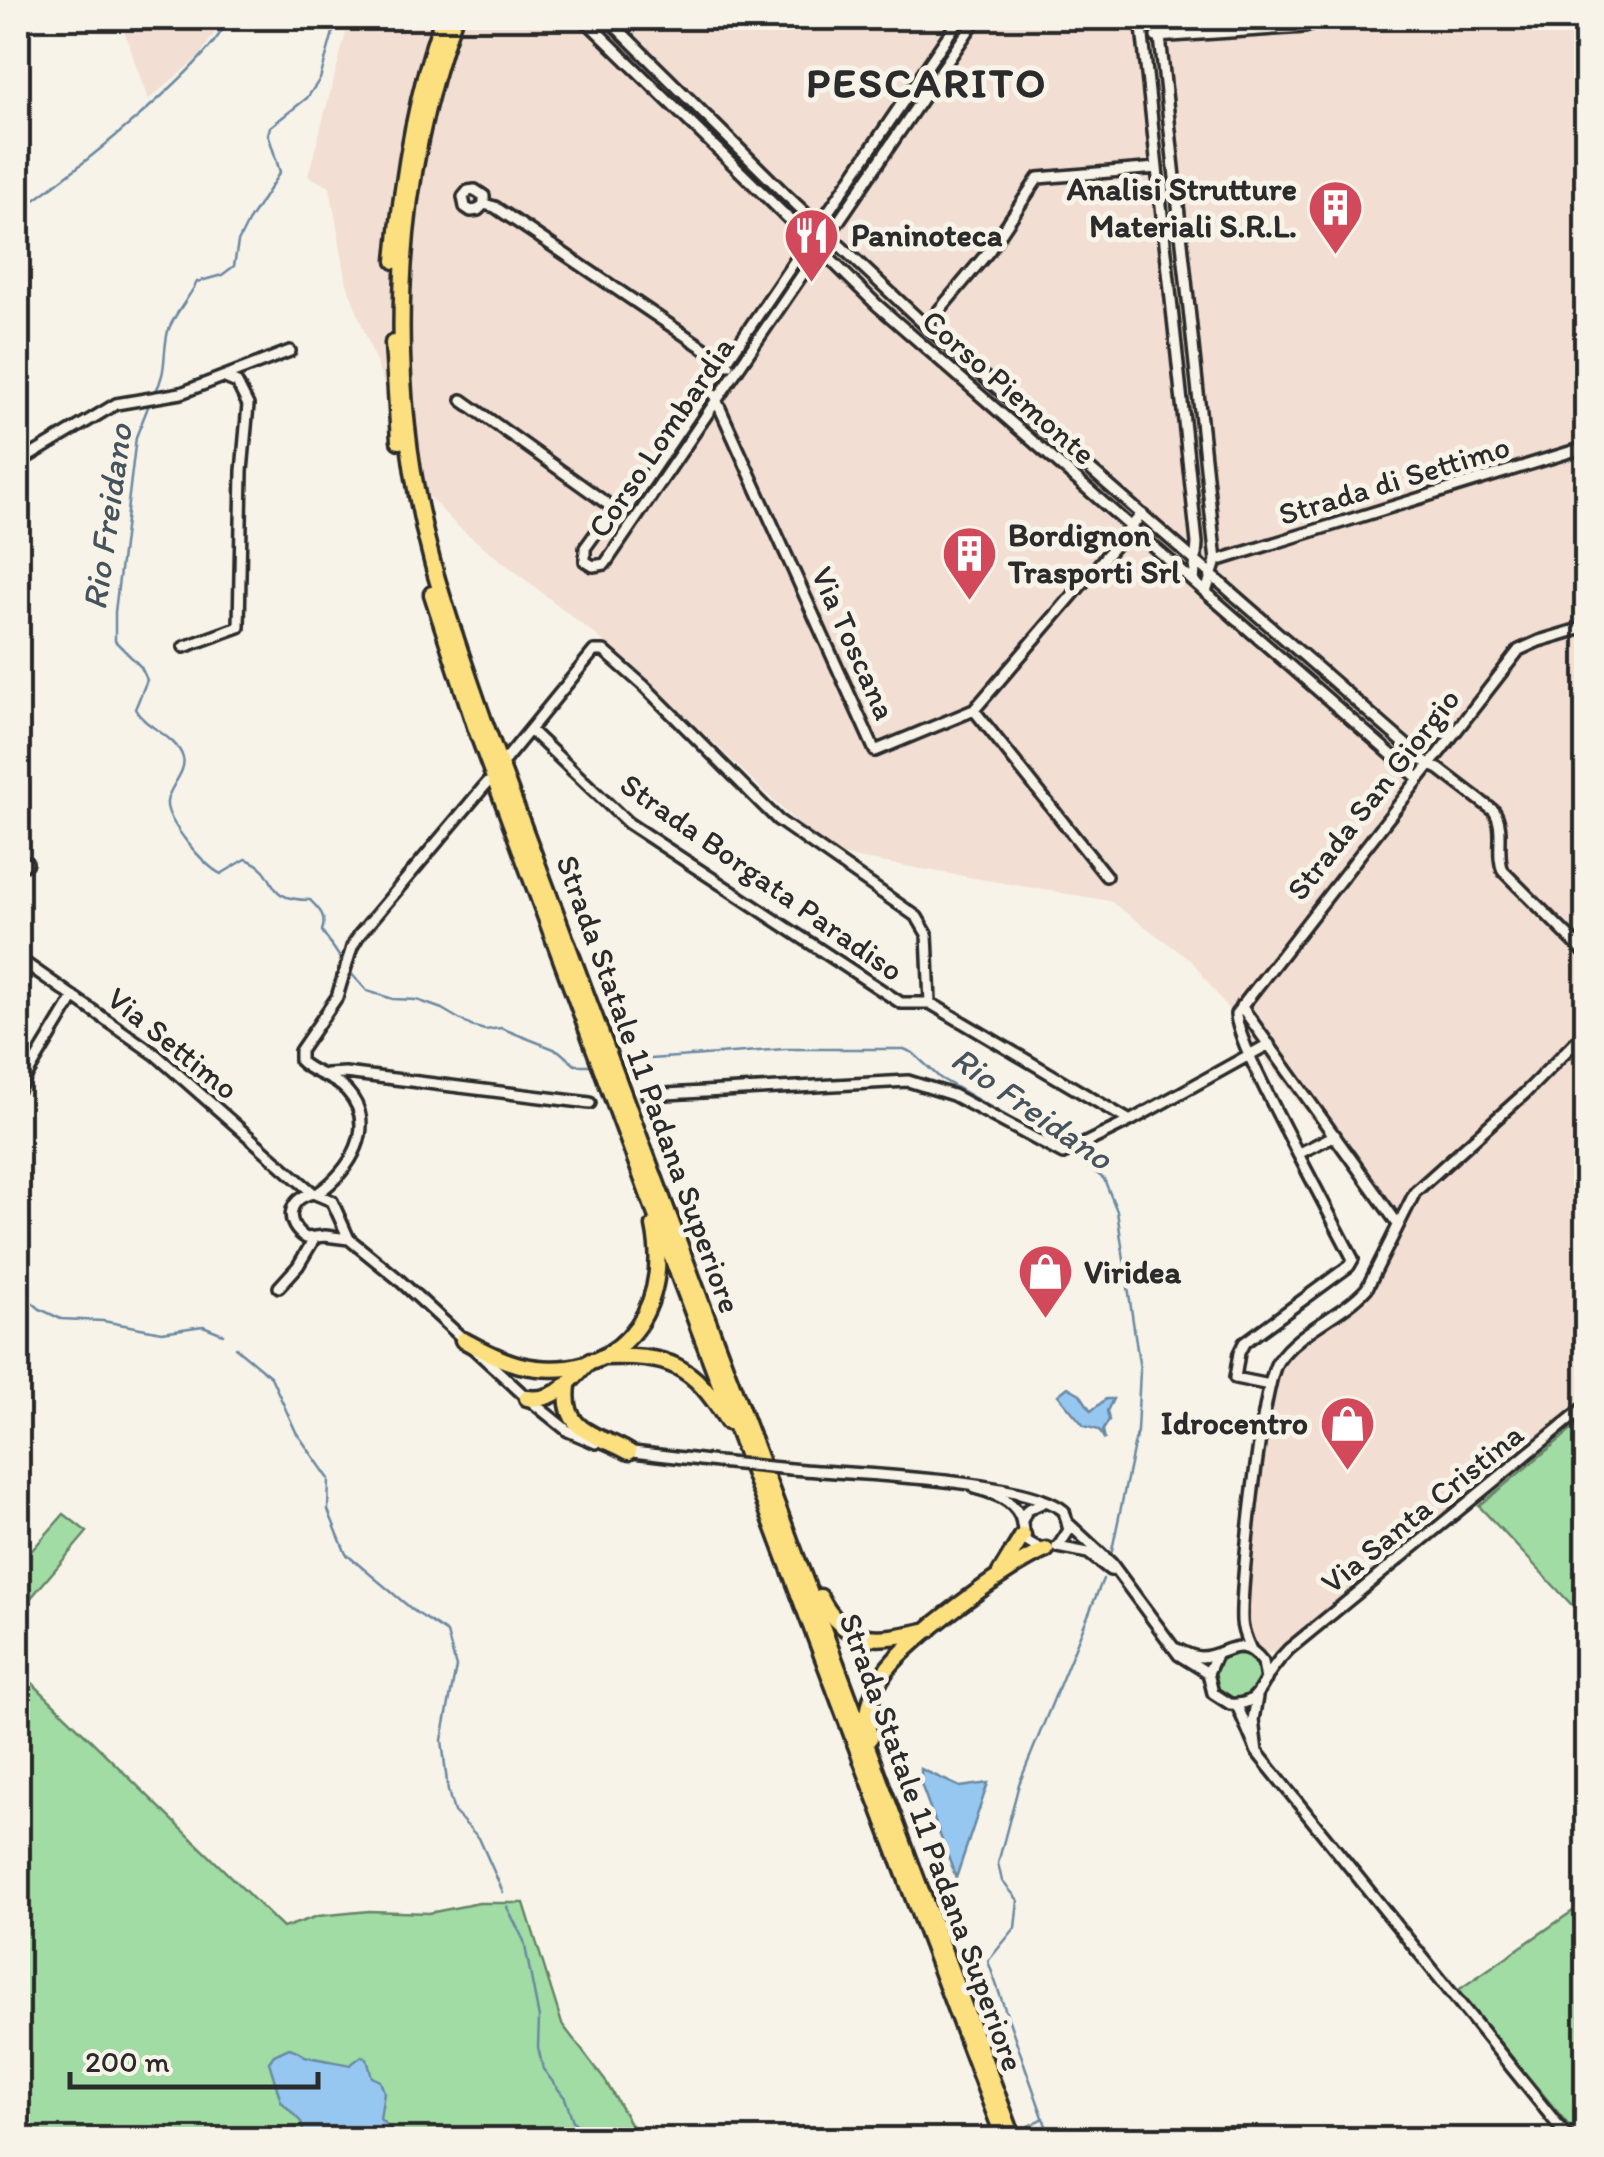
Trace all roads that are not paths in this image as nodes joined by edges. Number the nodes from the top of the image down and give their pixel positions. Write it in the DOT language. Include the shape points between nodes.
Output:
graph roads {
  1 [pos="443,18"];
  2 [pos="454,18"];
  3 [pos="584,18"];
  4 [pos="607,18"];
  5 [pos="960,18"];
  6 [pos="977,18"];
  7 [pos="1141,18"];
  8 [pos="1158,18"];
  9 [pos="1330,18"];
  10 [pos="1160,36"];
  11 [pos="1144,37"];
  12 [pos="931,60"];
  13 [pos="942,68"];
  14 [pos="720,129"];
  15 [pos="709,141"];
  16 [pos="1157,168"];
  17 [pos="484,204"];
  18 [pos="818,225"];
  19 [pos="828,235"];
  20 [pos="808,240"];
  21 [pos="1180,241"];
  22 [pos="1165,243"];
  23 [pos="819,250"];
  24 [pos="926,326"];
  25 [pos="1188,326"];
  26 [pos="1174,328"];
  27 [pos="943,341"];
  28 [pos="290,351"];
  29 [pos="932,354"];
  30 [pos="725,362"];
  31 [pos="737,370"];
  32 [pos="223,377"];
  33 [pos="985,377"];
  34 [pos="707,390"];
  35 [pos="975,391"];
  36 [pos="718,398"];
  37 [pos="462,400"];
  38 [pos="1586,446"];
  39 [pos="1204,457"];
  40 [pos="1188,460"];
  41 [pos="18,463"];
  42 [pos="1142,514"];
  43 [pos="622,515"];
  44 [pos="633,522"];
  45 [pos="1131,527"];
  46 [pos="1216,561"];
  47 [pos="1198,562"];
  48 [pos="1213,575"];
  49 [pos="1194,582"];
  50 [pos="1206,592"];
  51 [pos="1586,627"];
  52 [pos="184,647"];
  53 [pos="1360,704"];
  54 [pos="974,710"];
  55 [pos="1349,718"];
  56 [pos="530,730"];
  57 [pos="505,760"];
  58 [pos="1428,764"];
  59 [pos="1417,777"];
  60 [pos="487,783"];
  61 [pos="1106,876"];
  62 [pos="1586,954"];
  63 [pos="19,964"];
  64 [pos="74,997"];
  65 [pos="930,1003"];
  66 [pos="1241,1006"];
  67 [pos="1586,1031"];
  68 [pos="1269,1044"];
  69 [pos="1250,1054"];
  70 [pos="326,1074"];
  71 [pos="350,1074"];
  72 [pos="344,1088"];
  73 [pos="18,1090"];
  74 [pos="647,1096"];
  75 [pos="590,1102"];
  76 [pos="1130,1120"];
  77 [pos="1334,1135"];
  78 [pos="1298,1154"];
  79 [pos="291,1174"];
  80 [pos="340,1178"];
  81 [pos="647,1191"];
  82 [pos="316,1193"];
  83 [pos="298,1198"];
  84 [pos="336,1213"];
  85 [pos="1397,1223"];
  86 [pos="300,1234"];
  87 [pos="326,1236"];
  88 [pos="314,1239"];
  89 [pos="349,1239"];
  90 [pos="298,1266"];
  91 [pos="279,1287"];
  92 [pos="462,1340"];
  93 [pos="596,1360"];
  94 [pos="1270,1384"];
  95 [pos="568,1386"];
  96 [pos="526,1398"];
  97 [pos="1586,1406"];
  98 [pos="742,1446"];
  99 [pos="629,1452"];
  100 [pos="965,1484"];
  101 [pos="1044,1502"];
  102 [pos="1070,1524"];
  103 [pos="1022,1528"];
  104 [pos="788,1534"];
  105 [pos="1052,1549"];
  106 [pos="996,1578"];
  107 [pos="1119,1578"];
  108 [pos="1242,1621"];
  109 [pos="930,1630"];
  110 [pos="1174,1647"];
  111 [pos="1231,1647"];
  112 [pos="1289,1649"];
  113 [pos="1256,1654"];
  114 [pos="1216,1655"];
  115 [pos="1208,1673"];
  116 [pos="1266,1680"];
  117 [pos="1257,1697"];
  118 [pos="1237,1705"];
  119 [pos="1257,1752"];
  120 [pos="881,1782"];
  121 [pos="1004,2140"];
  122 [pos="1014,2140"];
  123 [pos="1570,2140"];
  1 -- 81 [label="highway, Strada Statale 11 Padana Superiore" via="400,196 397,427 445,640"];
  2 -- 104 [label="highway, Strada Statale 11 Padana Superiore" via="426,112 403,276 406,427 432,562 485,724"];
  3 -- 15 [label="street, Corso Piemonte"];
  4 -- 14 [label="street, Corso Piemonte"];
  5 -- 12 [label="street, Corso Lombardia"];
  6 -- 13 [label="street, Corso Lombardia"];
  7 -- 11 [label="street"];
  8 -- 10 [label="street"];
  9 -- 10 [label="street" via="1305,26"];
  10 -- 11 [label="street"];
  10 -- 21 [label="street"];
  11 -- 16 [label="street"];
  12 -- 13 [label="street"];
  12 -- 18 [label="street, Corso Lombardia"];
  13 -- 19 [label="street, Corso Lombardia"];
  14 -- 15 [label="street"];
  14 -- 18 [label="street, Corso Piemonte"];
  15 -- 20 [label="street, Corso Piemonte"];
  16 -- 22 [label="street"];
  16 -- 24 [label="street" via="1038,178"];
  17 -- 30 [label="street"];
  18 -- 19 [label="street, Corso Piemonte"];
  18 -- 20 [label="street, Corso Lombardia"];
  19 -- 23 [label="street, Corso Lombardia"];
  19 -- 24 [label="street, Corso Piemonte"];
  20 -- 23 [label="street, Corso Piemonte"];
  20 -- 30 [label="street, Corso Lombardia"];
  21 -- 22 [label="street"];
  21 -- 25 [label="street"];
  22 -- 26 [label="street"];
  23 -- 29 [label="street, Corso Piemonte"];
  23 -- 31 [label="street, Corso Lombardia"];
  24 -- 27 [label="street, Corso Piemonte"];
  25 -- 26 [label="street"];
  25 -- 39 [label="street"];
  26 -- 40 [label="street"];
  27 -- 29 [label="street"];
  27 -- 33 [label="street, Corso Piemonte"];
  28 -- 32 [label="street"];
  29 -- 35 [label="street, Corso Piemonte"];
  30 -- 31 [label="street"];
  30 -- 34 [label="street, Corso Lombardia"];
  31 -- 36 [label="street, Corso Lombardia"];
  32 -- 41 [label="street" via="181,393 116,404"];
  32 -- 52 [label="street" via="237,383 248,405 239,627"];
  33 -- 35 [label="street"];
  33 -- 42 [label="street, Corso Piemonte"];
  34 -- 36 [label="street, Via Toscana"];
  34 -- 43 [label="street, Corso Lombardia"];
  35 -- 45 [label="street, Corso Piemonte"];
  36 -- 44 [label="street, Corso Lombardia"];
  36 -- 54 [label="street, Via Toscana" via="875,751"];
  37 -- 43 [label="street"];
  38 -- 46 [label="street, Strada di Settimo"];
  39 -- 40 [label="street"];
  39 -- 46 [label="street"];
  40 -- 47 [label="street"];
  42 -- 45 [label="street, Via Toscana"];
  42 -- 47 [label="street, Corso Piemonte"];
  43 -- 44 [label="street"];
  43 -- 44 [label="street, Corso Lombardia" via="606,518 585,548 585,561 604,564"];
  45 -- 49 [label="street, Corso Piemonte"];
  45 -- 54 [label="street, Via Toscana"];
  46 -- 48 [label="street"];
  47 -- 48 [label="street, Corso Piemonte"];
  47 -- 49 [label="street"];
  48 -- 50 [label="street"];
  48 -- 53 [label="street, Corso Piemonte"];
  49 -- 50 [label="street, Corso Piemonte"];
  50 -- 55 [label="street, Corso Piemonte"];
  51 -- 58 [label="street, Strada San Giorgio" via="1518,650"];
  53 -- 55 [label="street"];
  53 -- 58 [label="street, Corso Piemonte"];
  54 -- 61 [label="street"];
  55 -- 59 [label="street, Corso Piemonte"];
  56 -- 57 [label="street, Strada Borgata Paradiso"];
  56 -- 65 [label="street, Strada Borgata Paradiso" via="628,822 724,889 901,1003"];
  56 -- 65 [label="street, Strada Borgata Paradiso" via="594,651 604,651 778,820 917,917 927,934"];
  58 -- 59 [label="street, Strada San Giorgio"];
  58 -- 62 [label="street, Corso Piemonte" via="1494,812 1504,871"];
  59 -- 66 [label="street, Strada San Giorgio"];
  60 -- 70 [label="street" via="359,935 337,997 300,1051 306,1067"];
  63 -- 64 [label="street, Via Settimo"];
  64 -- 73 [label="street"];
  64 -- 79 [label="street, Via Settimo" via="156,1055"];
  65 -- 76 [label="street, Strada Borgata Paradiso"];
  66 -- 68 [label="street"];
  66 -- 69 [label="street" via="1236,1020"];
  67 -- 85 [label="street" via="1415,1192"];
  68 -- 69 [label="street"];
  68 -- 77 [label="street"];
  69 -- 76 [label="street"];
  69 -- 78 [label="street"];
  70 -- 71 [label="street"];
  70 -- 72 [label="street"];
  71 -- 72 [label="street"];
  71 -- 75 [label="street"];
  72 -- 80 [label="street" via="362,1122"];
  74 -- 76 [label="street" via="908,1081 953,1094 1063,1154"];
  77 -- 78 [label="street"];
  77 -- 85 [label="street"];
  78 -- 94 [label="street" via="1352,1258 1350,1266 1244,1343 1235,1378"];
  79 -- 82 [label="street, Via Settimo"];
  79 -- 83 [label="street"];
  80 -- 82 [label="street"];
  80 -- 84 [label="street"];
  81 -- 93 [label="highway" via="660,1264 657,1286 637,1328"];
  81 -- 98 [label="highway, Strada Statale 11 Padana Superiore"];
  82 -- 83 [label="street"];
  82 -- 84 [label="street" via="332,1201"];
  83 -- 86 [label="street" via="290,1216"];
  84 -- 87 [label="street"];
  84 -- 89 [label="street"];
  85 -- 94 [label="street" via="1367,1288 1289,1348"];
  86 -- 88 [label="street"];
  86 -- 90 [label="street"];
  87 -- 88 [label="street"];
  87 -- 89 [label="street"];
  88 -- 90 [label="street"];
  89 -- 92 [label="street"];
  90 -- 91 [label="street"];
  92 -- 93 [label="highway" via="522,1366"];
  92 -- 96 [label="street"];
  93 -- 95 [label="highway"];
  93 -- 98 [label="highway" via="640,1356 679,1368 696,1379"];
  94 -- 108 [label="street"];
  95 -- 96 [label="highway" via="547,1398"];
  95 -- 99 [label="highway" via="567,1407 576,1425"];
  96 -- 99 [label="street" via="568,1431"];
  97 -- 112 [label="street, Via Santa Cristina"];
  98 -- 121 [label="highway, Strada Statale 11 Padana Superiore"];
  99 -- 100 [label="street, bridge"];
  100 -- 101 [label="street" via="998,1486"];
  100 -- 103 [label="street" via="1012,1505"];
  101 -- 102 [label="street" via="1058,1506"];
  101 -- 103 [label="street" via="1028,1510"];
  102 -- 105 [label="street"];
  102 -- 107 [label="street"];
  103 -- 105 [label="street" via="1032,1546"];
  103 -- 106 [label="highway"];
  104 -- 109 [label="highway" via="826,1609 848,1632 882,1640"];
  104 -- 120 [label="highway, Strada Statale 11 Padana Superiore"];
  105 -- 106 [label="highway"];
  105 -- 107 [label="street" via="1088,1553"];
  106 -- 109 [label="highway"];
  107 -- 110 [label="street"];
  108 -- 111 [label="street"];
  108 -- 113 [label="street"];
  109 -- 120 [label="highway" via="887,1668 870,1697 868,1730"];
  110 -- 114 [label="street" via="1192,1656"];
  110 -- 115 [label="street"];
  111 -- 113 [label="street"];
  111 -- 114 [label="street"];
  112 -- 113 [label="street, Via Santa Cristina"];
  112 -- 116 [label="street, Via Santa Cristina"];
  113 -- 116 [label="street"];
  114 -- 115 [label="street"];
  115 -- 118 [label="street" via="1213,1693"];
  116 -- 117 [label="street"];
  117 -- 118 [label="street"];
  117 -- 119 [label="street"];
  118 -- 119 [label="street"];
  119 -- 123 [label="street"];
  120 -- 122 [label="highway, Strada Statale 11 Padana Superiore"];
}
